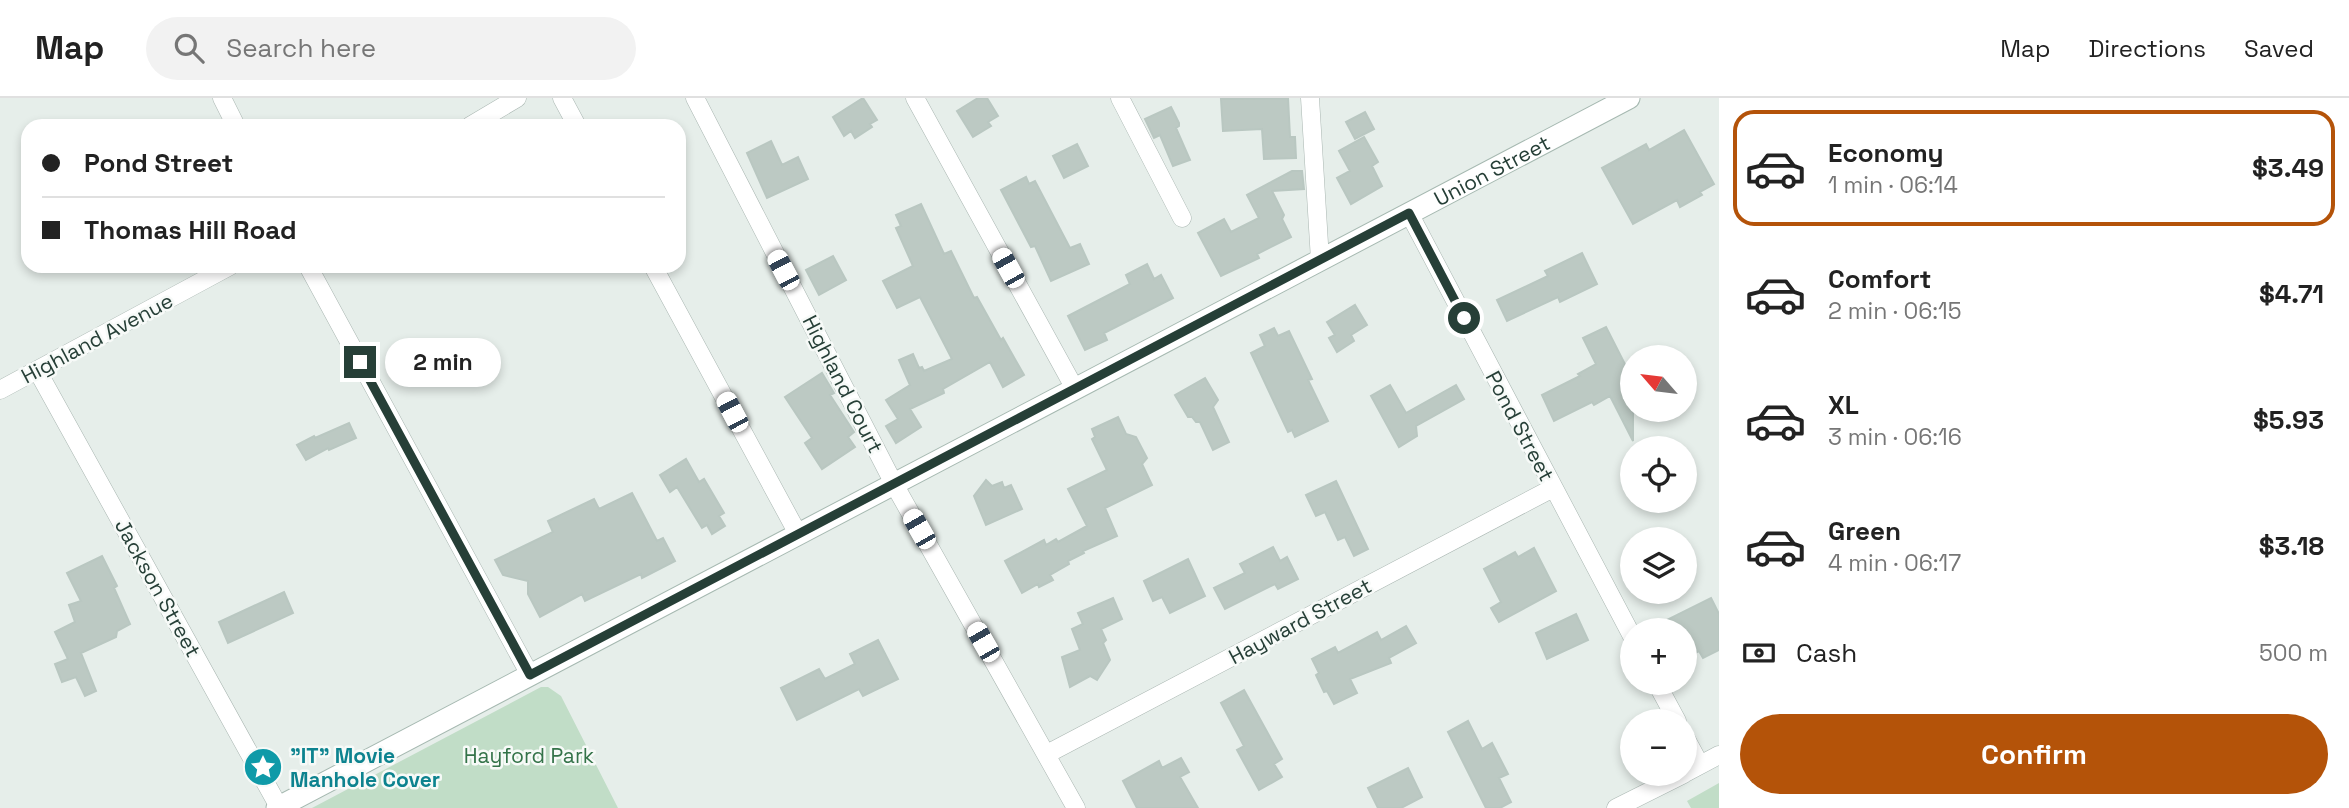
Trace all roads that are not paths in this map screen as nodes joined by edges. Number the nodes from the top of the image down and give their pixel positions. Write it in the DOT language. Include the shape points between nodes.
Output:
graph roads {
  1 [pos="222,98"];
  2 [pos="517,98"];
  3 [pos="562,98"];
  4 [pos="695,98"];
  5 [pos="915,98"];
  6 [pos="1120,98"];
  7 [pos="1310,98"];
  8 [pos="1629,98"];
  9 [pos="232,119"];
  10 [pos="482,119"];
  11 [pos="573,119"];
  12 [pos="1409,213"];
  13 [pos="1182,218"];
  14 [pos="1320,260"];
  15 [pos="217,273"];
  16 [pos="313,273"];
  17 [pos="657,273"];
  18 [pos="37,370"];
  19 [pos="1075,389"];
  20 [pos="0,390"];
  21 [pos="894,484"];
  22 [pos="1553,488"];
  23 [pos="798,534"];
  24 [pos="1622,618"];
  25 [pos="530,675"];
  26 [pos="1047,754"];
  27 [pos="1719,755"];
  28 [pos="1697,766"];
  29 [pos="1659,786"];
  30 [pos="278,807"];
  31 [pos="1076,808"];
  32 [pos="1616,808"];
  1 -- 9 [label="street"];
  2 -- 10 [label="street"];
  3 -- 11 [label="street"];
  4 -- 21 [label="street, Highland Court"];
  5 -- 19 [label="street"];
  6 -- 13 [label="street"];
  7 -- 14 [label="street"];
  8 -- 12 [label="main road, Union Street"];
  12 -- 14 [label="main road, Union Street"];
  12 -- 22 [label="street, Pond Street"];
  14 -- 19 [label="main road, Union Street"];
  15 -- 18 [label="street, Highland Avenue"];
  16 -- 25 [label="street"];
  17 -- 23 [label="street"];
  18 -- 20 [label="street, Highland Avenue"];
  18 -- 30 [label="street, Jackson Street"];
  19 -- 21 [label="main road, Union Street"];
  21 -- 23 [label="main road, Union Street"];
  21 -- 26 [label="street, Highland Court"];
  22 -- 24 [label="street, Pond Street"];
  22 -- 26 [label="street, Hayward Street"];
  23 -- 25 [label="main road, Union Street"];
  25 -- 30 [label="main road, Union Street"];
  26 -- 31 [label="street, Highland Court"];
  27 -- 28 [label="street"];
  29 -- 32 [label="street"];
}
